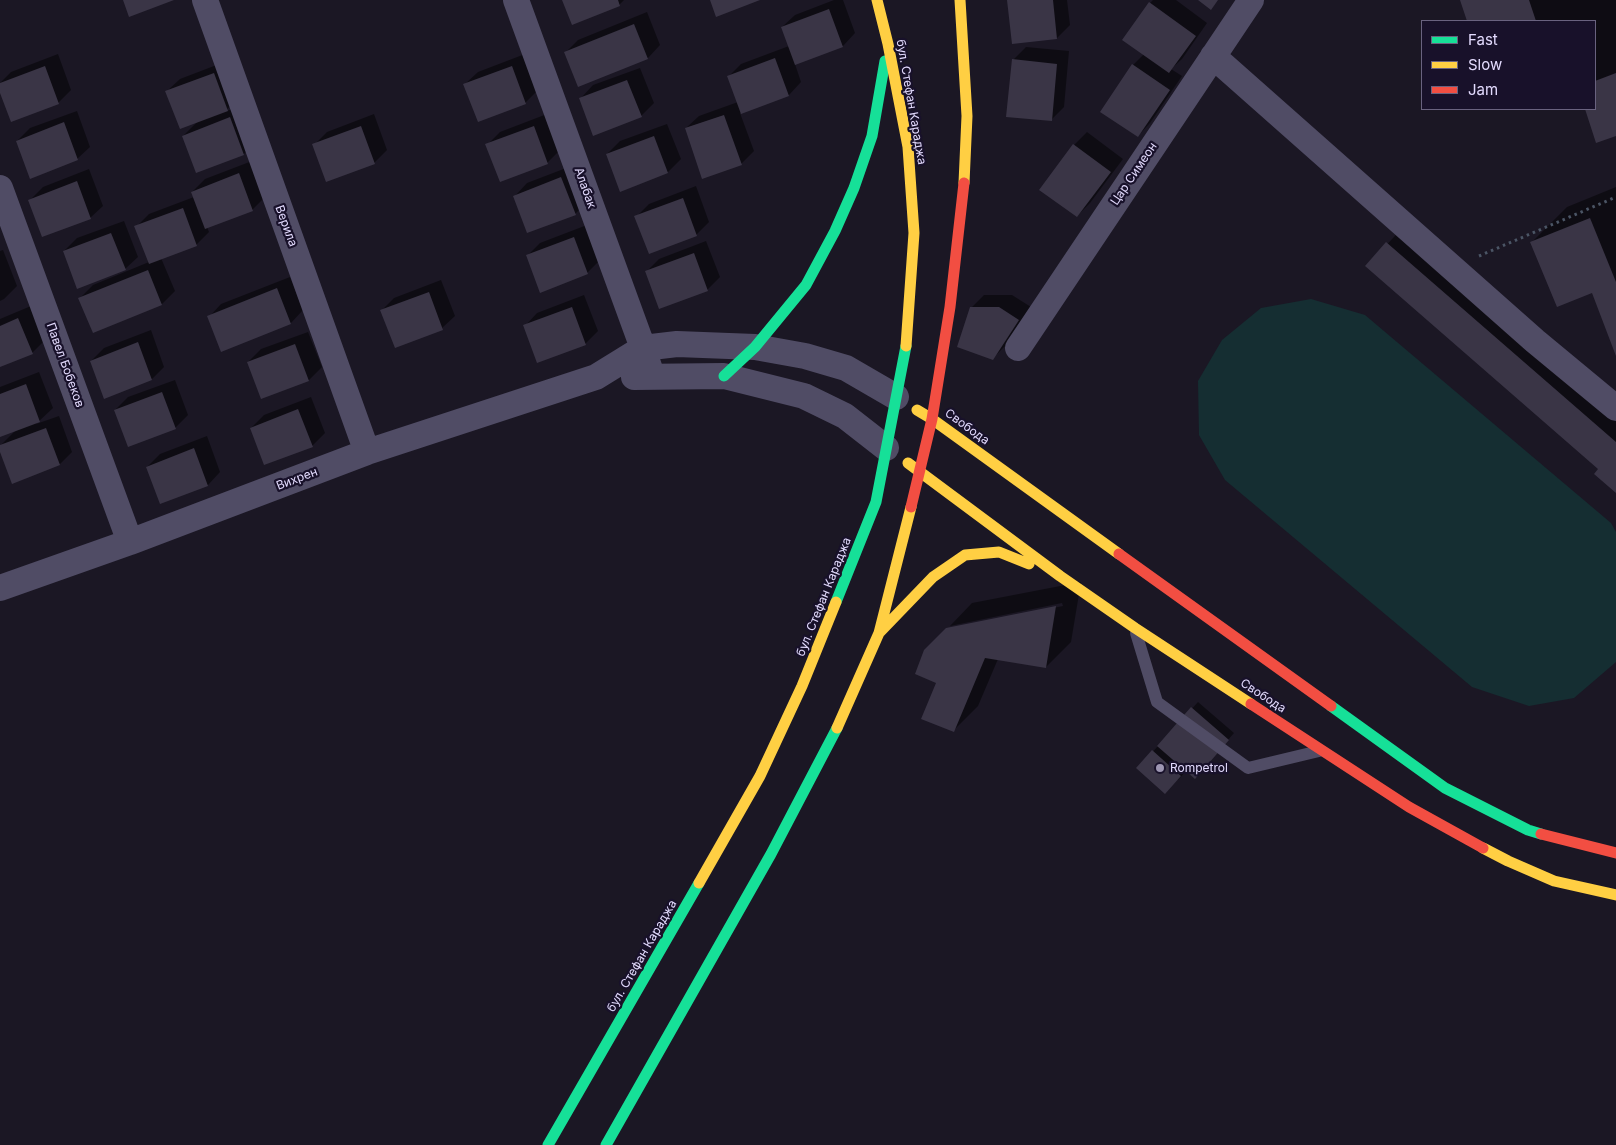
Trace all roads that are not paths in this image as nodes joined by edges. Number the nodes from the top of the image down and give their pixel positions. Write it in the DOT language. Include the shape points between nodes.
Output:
graph roads {
  1 [pos="205,0"];
  2 [pos="516,0"];
  3 [pos="877,0"];
  4 [pos="960,0"];
  5 [pos="1251,0"];
  6 [pos="888,44"];
  7 [pos="1213,56"];
  8 [pos="0,188"];
  9 [pos="755,347"];
  10 [pos="643,348"];
  11 [pos="1018,348"];
  12 [pos="652,376"];
  13 [pos="724,376"];
  14 [pos="596,377"];
  15 [pos="904,402"];
  16 [pos="1616,408"];
  17 [pos="932,419"];
  18 [pos="886,448"];
  19 [pos="367,452"];
  20 [pos="920,473"];
  21 [pos="130,542"];
  22 [pos="1060,576"];
  23 [pos="0,588"];
  24 [pos="1135,628"];
  25 [pos="879,633"];
  26 [pos="1320,750"];
  27 [pos="1616,853"];
  28 [pos="1616,895"];
  29 [pos="548,1145"];
  30 [pos="606,1145"];
  1 -- 19 [label="street, Верила"];
  2 -- 10 [label="street, Алабак"];
  3 -- 6 [label="street, бул. Стефан Караджа"];
  4 -- 17 [label="street" via="967,116 964,193"];
  5 -- 7 [label="street, Цар Симеон"];
  6 -- 9 [label="street" via="872,136 854,188 806,285"];
  6 -- 15 [label="street, бул. Стефан Караджа" via="908,147 914,233"];
  7 -- 11 [label="street, Цар Симеон"];
  7 -- 16 [label="street" via="1535,341"];
  8 -- 21 [label="street, Павел Бобеков"];
  9 -- 10 [label="street" via="677,344"];
  9 -- 13 [label="street"];
  9 -- 15 [label="street" via="846,368"];
  10 -- 12 [label="street, Алабак"];
  10 -- 14 [label="street"];
  12 -- 13 [label="street"];
  12 -- 14 [label="street"];
  13 -- 18 [label="street" via="804,396 845,416"];
  14 -- 19 [label="street, Вихрен"];
  15 -- 17 [label="street, Свобода"];
  15 -- 18 [label="street, бул. Стефан Караджа"];
  17 -- 20 [label="street"];
  17 -- 27 [label="street, Свобода" via="1445,788 1528,830"];
  18 -- 20 [label="street, Свобода"];
  18 -- 29 [label="street, бул. Стефан Караджа" via="876,502 859,548 802,686 760,776"];
  19 -- 21 [label="street, Вихрен"];
  20 -- 22 [label="street, Свобода"];
  20 -- 25 [label="street"];
  21 -- 23 [label="street, Вихрен"];
  22 -- 24 [label="street, Свобода"];
  22 -- 25 [label="street" via="998,552 965,554 933,577"];
  24 -- 26 [label="street, Свобода"];
  24 -- 26 [label="lane" via="1157,702 1248,768"];
  25 -- 30 [label="street" via="838,726 771,854"];
  26 -- 28 [label="street, Свобода" via="1409,807 1508,861 1554,881"];
}
